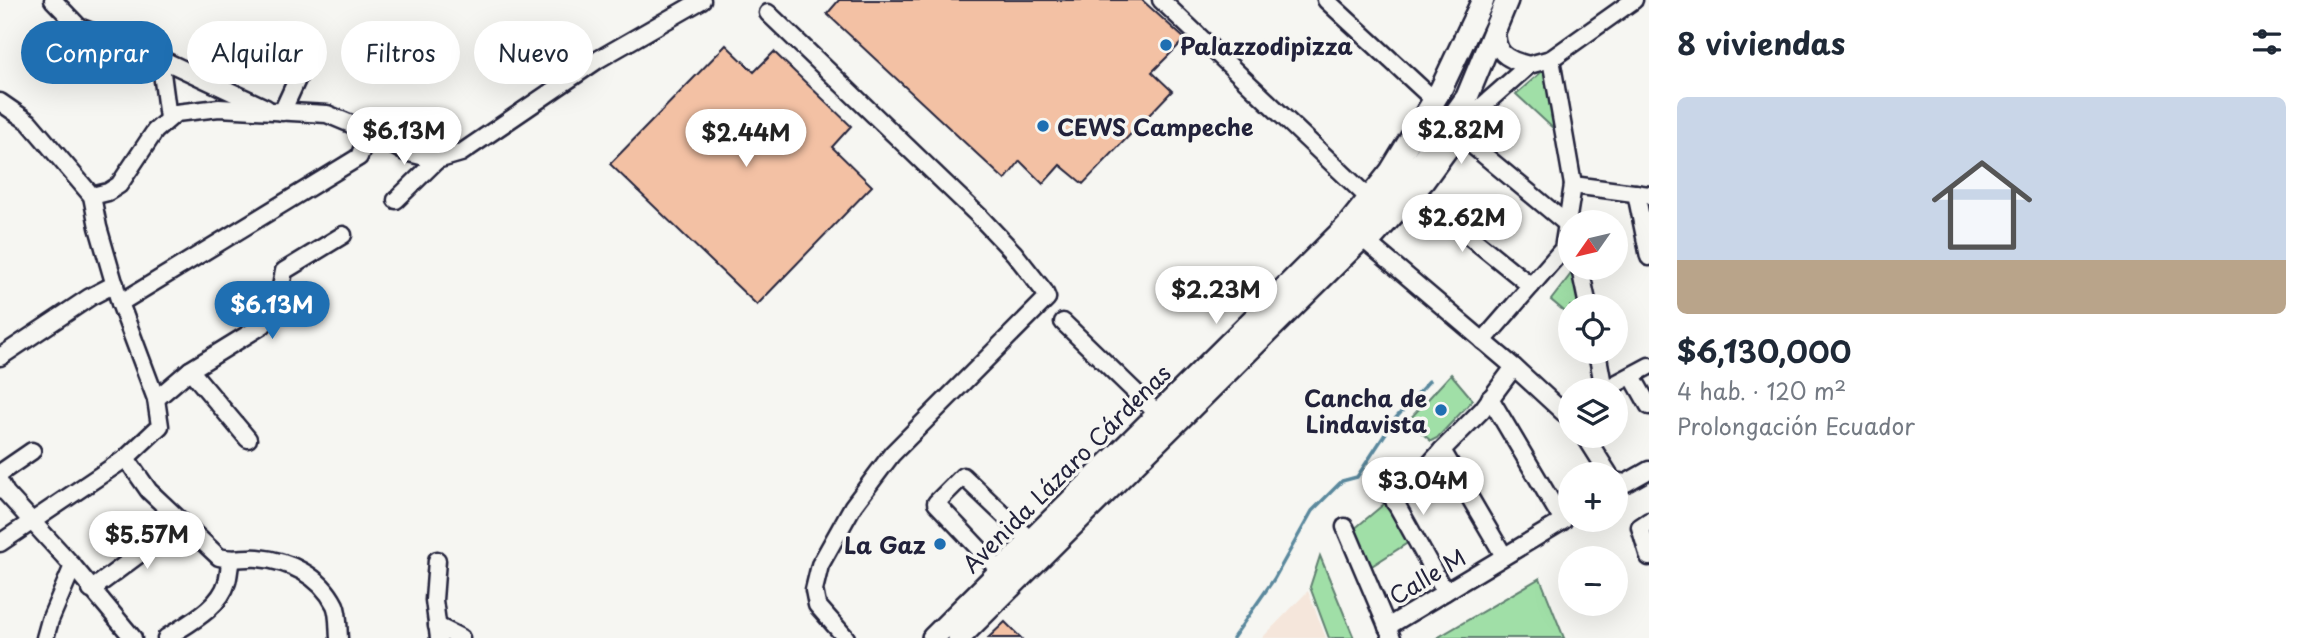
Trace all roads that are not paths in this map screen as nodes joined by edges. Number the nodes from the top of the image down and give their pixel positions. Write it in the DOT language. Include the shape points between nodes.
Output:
graph roads {
  1 [pos="53,0"];
  2 [pos="702,0"];
  3 [pos="1161,0"];
  4 [pos="1326,0"];
  5 [pos="1483,0"];
  6 [pos="1634,0"];
  7 [pos="1501,7"];
  8 [pos="768,13"];
  9 [pos="73,21"];
  10 [pos="1551,58"];
  11 [pos="173,64"];
  12 [pos="1528,65"];
  13 [pos="163,84"];
  14 [pos="294,84"];
  15 [pos="1434,100"];
  16 [pos="1476,101"];
  17 [pos="0,102"];
  18 [pos="278,112"];
  19 [pos="168,118"];
  20 [pos="363,130"];
  21 [pos="1461,136"];
  22 [pos="438,160"];
  23 [pos="1573,185"];
  24 [pos="1416,192"];
  25 [pos="1643,194"];
  26 [pos="92,196"];
  27 [pos="396,200"];
  28 [pos="1376,205"];
  29 [pos="1569,210"];
  30 [pos="1558,217"];
  31 [pos="343,235"];
  32 [pos="1360,236"];
  33 [pos="1558,255"];
  34 [pos="1649,257"];
  35 [pos="115,284"];
  36 [pos="1531,286"];
  37 [pos="120,303"];
  38 [pos="1063,322"];
  39 [pos="1483,341"];
  40 [pos="0,357"];
  41 [pos="1649,366"];
  42 [pos="1514,367"];
  43 [pos="190,370"];
  44 [pos="1632,376"];
  45 [pos="1628,378"];
  46 [pos="1490,398"];
  47 [pos="156,399"];
  48 [pos="1649,406"];
  49 [pos="1558,408"];
  50 [pos="1158,414"];
  51 [pos="248,439"];
  52 [pos="1442,450"];
  53 [pos="33,451"];
  54 [pos="126,458"];
  55 [pos="1649,470"];
  56 [pos="0,473"];
  57 [pos="0,482"];
  58 [pos="1628,482"];
  59 [pos="1558,505"];
  60 [pos="1558,517"];
  61 [pos="32,522"];
  62 [pos="1649,522"];
  63 [pos="181,523"];
  64 [pos="1345,527"];
  65 [pos="1031,541"];
  66 [pos="0,543"];
  67 [pos="1504,556"];
  68 [pos="1649,557"];
  69 [pos="231,560"];
  70 [pos="437,560"];
  71 [pos="73,566"];
  72 [pos="1000,571"];
  73 [pos="91,590"];
  74 [pos="1445,592"];
  75 [pos="438,632"];
  76 [pos="1390,632"];
  77 [pos="948,635"];
  78 [pos="45,638"];
  79 [pos="133,638"];
  80 [pos="166,638"];
  81 [pos="339,638"];
  82 [pos="461,638"];
  83 [pos="846,638"];
  1 -- 9 [label="street"];
  2 -- 22 [label="street" via="599,59 461,153"];
  3 -- 28 [label="street"];
  4 -- 15 [label="street"];
  5 -- 15 [label="main road, Avenida Lázaro Cárdenas"];
  6 -- 10 [label="street"];
  7 -- 12 [label="street" via="1496,44 1505,56"];
  7 -- 16 [label="main road, Avenida Lázaro Cárdenas"];
  8 -- 83 [label="street" via="979,216 1014,253 1046,298 892,454 853,506 820,565 814,590 817,604"];
  10 -- 12 [label="street"];
  10 -- 23 [label="street"];
  11 -- 18 [label="street"];
  12 -- 16 [label="street"];
  13 -- 19 [label="street"];
  14 -- 18 [label="street"];
  15 -- 28 [label="main road, Avenida Lázaro Cárdenas"];
  16 -- 21 [label="street"];
  16 -- 28 [label="main road, Avenida Lázaro Cárdenas"];
  17 -- 26 [label="street" via="29,121"];
  18 -- 19 [label="street" via="219,108"];
  18 -- 20 [label="street" via="327,114"];
  19 -- 26 [label="street" via="119,186"];
  20 -- 22 [label="street" via="405,152"];
  20 -- 37 [label="street" via="359,157"];
  21 -- 24 [label="street"];
  21 -- 30 [label="street"];
  22 -- 27 [label="street"];
  23 -- 25 [label="street"];
  23 -- 29 [label="street"];
  24 -- 32 [label="street"];
  24 -- 36 [label="street"];
  25 -- 34 [label="street"];
  26 -- 35 [label="street"];
  28 -- 32 [label="main road, Avenida Lázaro Cárdenas"];
  31 -- 43 [label="street" via="284,271 280,292 263,325"];
  32 -- 39 [label="street"];
  32 -- 50 [label="main road, Avenida Lázaro Cárdenas"];
  32 -- 77 [label="main road, Avenida Lázaro Cárdenas"];
  33 -- 36 [label="street"];
  35 -- 37 [label="street"];
  35 -- 40 [label="street"];
  36 -- 39 [label="street"];
  37 -- 47 [label="street"];
  38 -- 50 [label="street"];
  39 -- 42 [label="street"];
  41 -- 44 [label="street"];
  42 -- 46 [label="street"];
  42 -- 49 [label="street"];
  43 -- 47 [label="street"];
  43 -- 51 [label="street"];
  44 -- 45 [label="street"];
  44 -- 48 [label="street"];
  46 -- 52 [label="street"];
  46 -- 59 [label="street"];
  47 -- 54 [label="street" via="160,426"];
  50 -- 65 [label="main road, Avenida Lázaro Cárdenas"];
  52 -- 67 [label="street"];
  52 -- 74 [label="street" via="1391,499"];
  53 -- 56 [label="street"];
  54 -- 61 [label="street"];
  54 -- 63 [label="street" via="149,491"];
  55 -- 58 [label="street"];
  57 -- 61 [label="street"];
  60 -- 67 [label="street, Calle M"];
  61 -- 66 [label="street"];
  61 -- 71 [label="street"];
  62 -- 68 [label="street" via="1640,527"];
  63 -- 69 [label="street" via="219,557"];
  63 -- 73 [label="street"];
  64 -- 76 [label="street"];
  65 -- 72 [label="main road, Avenida Lázaro Cárdenas"];
  65 -- 72 [label="street" via="963,476 936,502"];
  67 -- 74 [label="street, Calle M"];
  69 -- 80 [label="street" via="227,584 218,598"];
  69 -- 81 [label="street" via="263,558 297,566 320,584 336,606"];
  70 -- 75 [label="street"];
  71 -- 73 [label="street"];
  71 -- 78 [label="street"];
  72 -- 77 [label="main road, Avenida Lázaro Cárdenas"];
  73 -- 79 [label="street"];
  74 -- 76 [label="street, Calle M"];
  75 -- 82 [label="street"];
}
